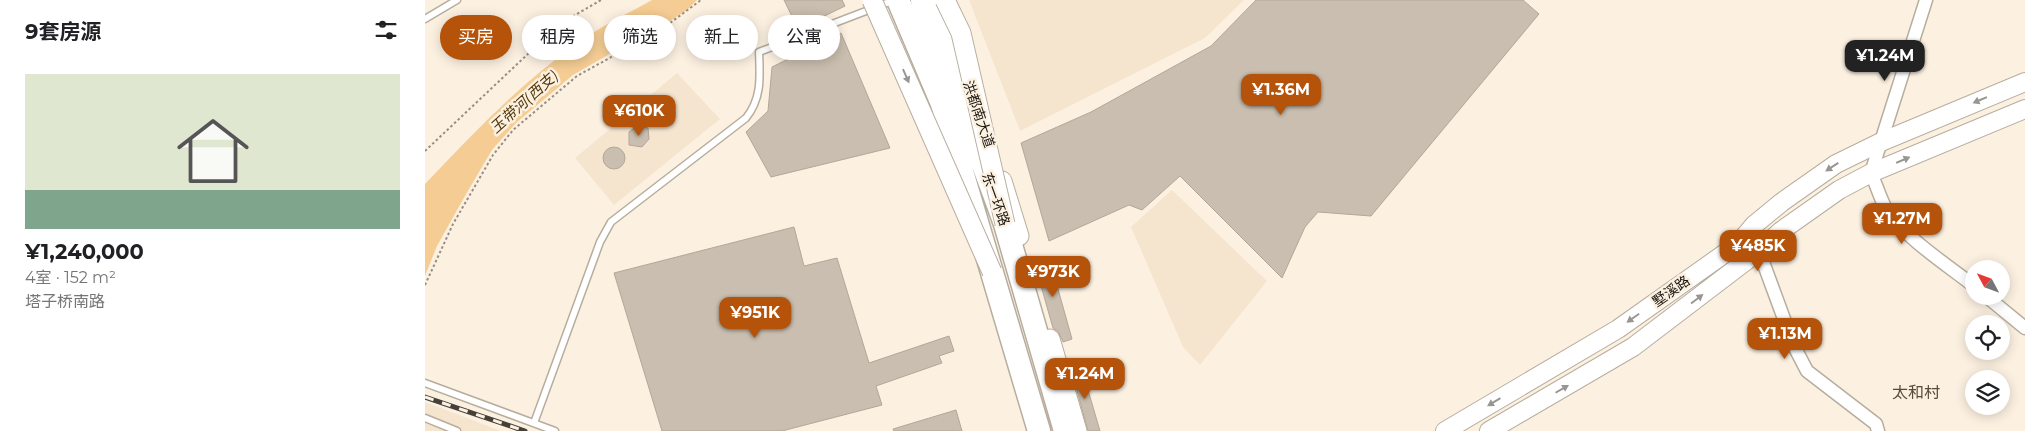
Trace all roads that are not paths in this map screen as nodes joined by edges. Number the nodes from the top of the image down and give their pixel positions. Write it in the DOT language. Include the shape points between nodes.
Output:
graph roads {
  1 [pos="457,0"];
  2 [pos="872,0"];
  3 [pos="894,0"];
  4 [pos="922,0"];
  5 [pos="936,0"];
  6 [pos="945,0"];
  7 [pos="1926,0"];
  8 [pos="425,19"];
  9 [pos="2025,82"];
  10 [pos="2025,108"];
  11 [pos="1881,142"];
  12 [pos="1871,173"];
  13 [pos="1005,224"];
  14 [pos="1759,251"];
  15 [pos="992,272"];
  16 [pos="1965,279"];
  17 [pos="1997,305"];
  18 [pos="2025,328"];
  19 [pos="425,383"];
  20 [pos="425,418"];
  21 [pos="534,422"];
  22 [pos="457,431"];
  23 [pos="555,431"];
  24 [pos="1029,431"];
  25 [pos="1039,431"];
  26 [pos="1065,431"];
  27 [pos="1077,431"];
  28 [pos="1445,431"];
  29 [pos="1489,431"];
  30 [pos="1878,431"];
  1 -- 8 [label="lane"];
  2 -- 15 [label="main road, one-way, bridge"];
  3 -- 15 [label="highway, 东一环路, bridge" via="942,104"];
  3 -- 21 [label="lane" via="759,52 760,89 755,107 746,118 611,222 600,242"];
  3 -- 24 [label="main road" via="959,178"];
  4 -- 13 [label="highway, 东一环路, bridge"];
  5 -- 27 [label="main road, 洪都南大道" via="1012,210"];
  6 -- 13 [label="main road, bridge" via="961,33"];
  7 -- 11 [label="street"];
  9 -- 11 [label="street, 墅溪路, one-way"];
  12 -- 10 [label="street, 墅溪路, one-way"];
  11 -- 12 [label="street"];
  11 -- 28 [label="street, 墅溪路, one-way" via="1828,169 1754,225 1738,244 1617,329"];
  12 -- 14 [label="street, 墅溪路" via="1809,209"];
  12 -- 16 [label="street" via="1886,208 1896,221"];
  13 -- 26 [label="highway, 东一环路"];
  29 -- 14 [label="street, 墅溪路, one-way" via="1633,347"];
  14 -- 30 [label="street" via="1794,346 1807,371 1876,424"];
  15 -- 25 [label="highway, 东一环路"];
  17 -- 18 [label="street"];
  19 -- 21 [label="lane"];
  20 -- 22 [label="lane"];
  21 -- 23 [label="lane"];
}
